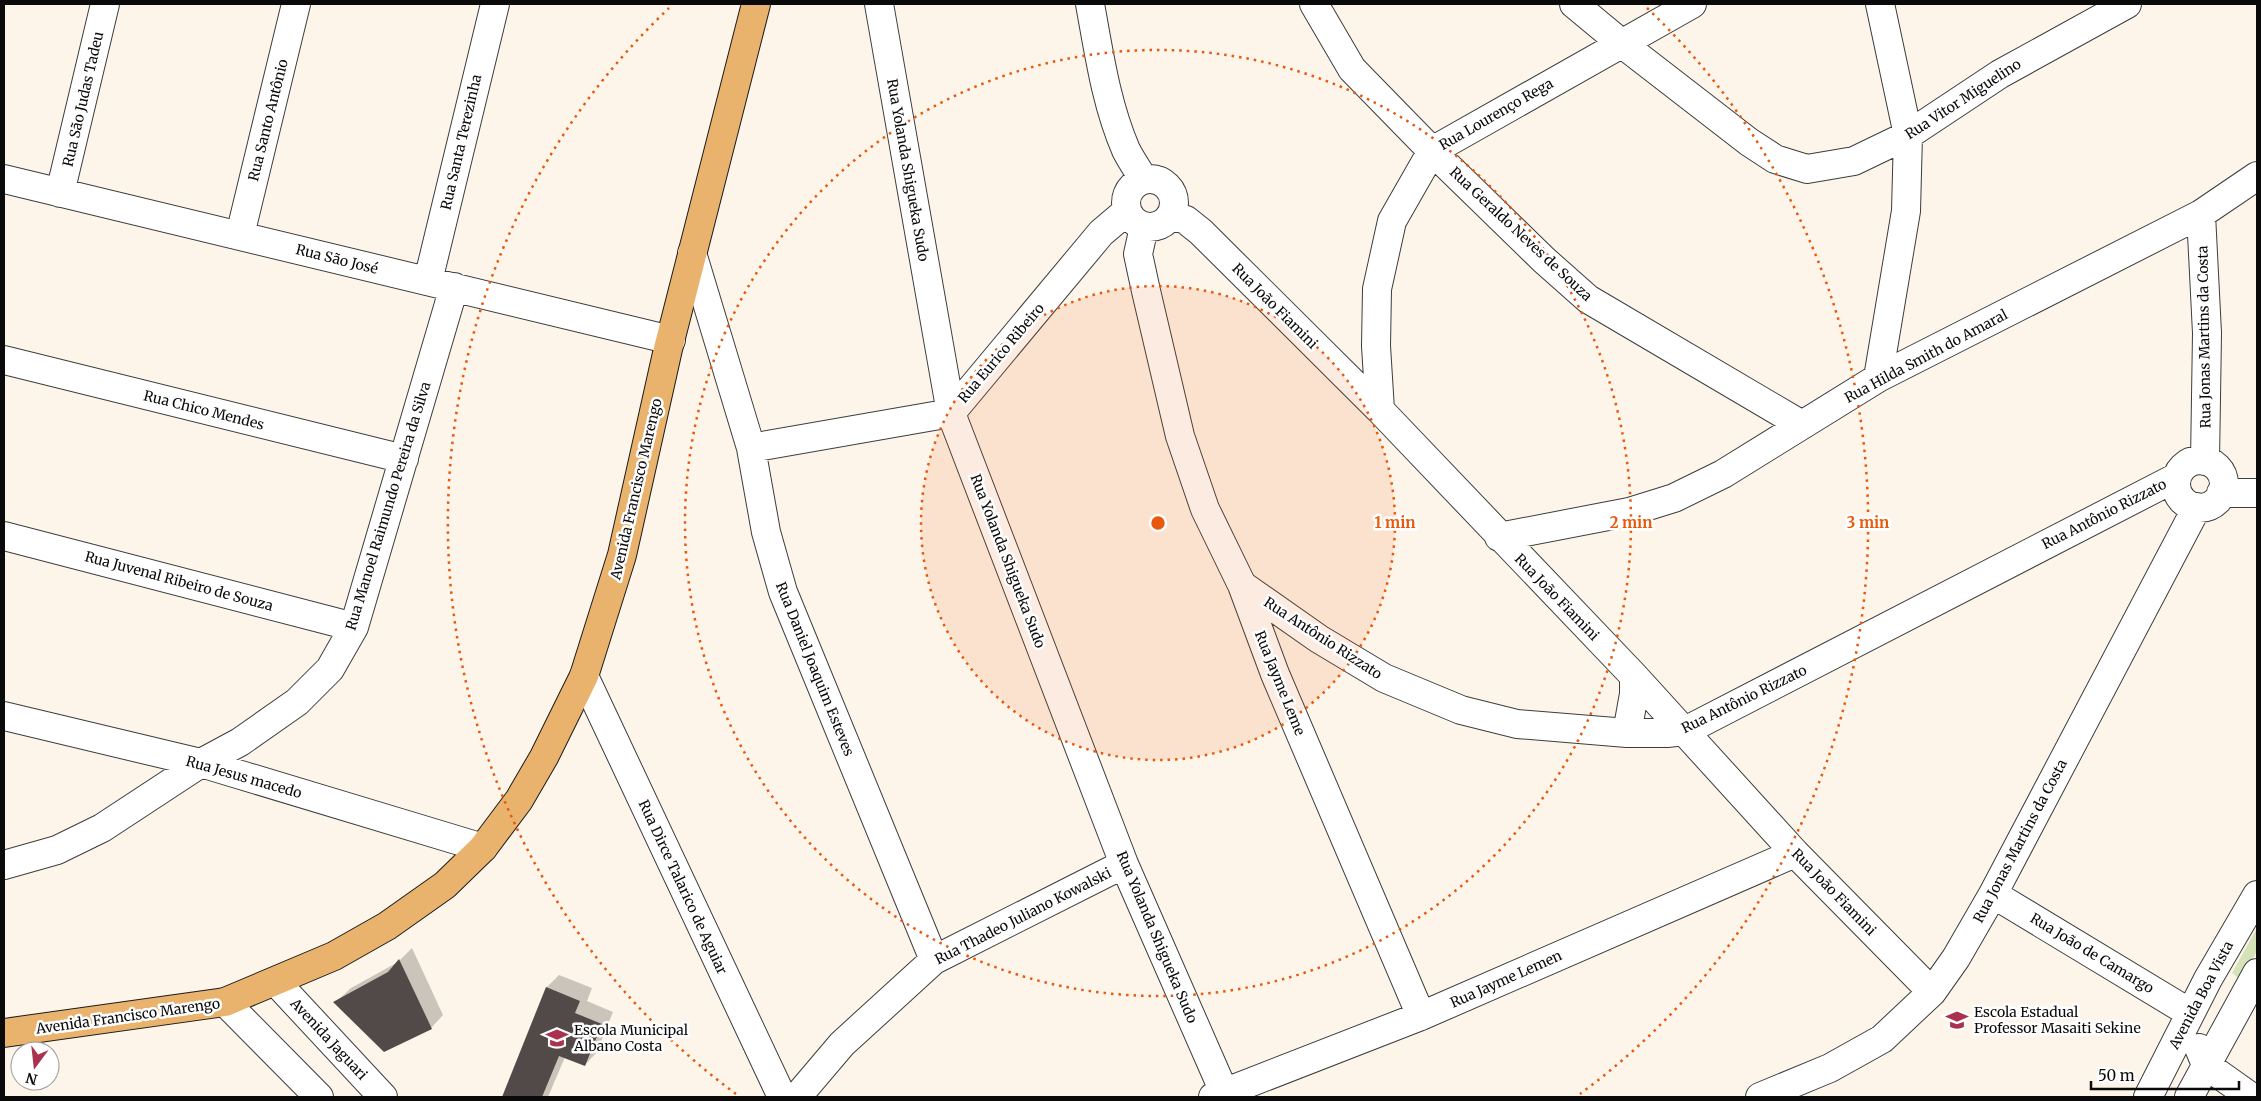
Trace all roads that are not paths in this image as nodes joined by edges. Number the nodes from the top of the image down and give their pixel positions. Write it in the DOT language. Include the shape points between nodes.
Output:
graph roads {
  1 [pos="106,4"];
  2 [pos="296,4"];
  3 [pos="495,4"];
  4 [pos="756,4"];
  5 [pos="879,4"];
  6 [pos="1090,4"];
  7 [pos="1314,4"];
  8 [pos="1574,4"];
  9 [pos="1692,4"];
  10 [pos="1880,4"];
  11 [pos="2127,4"];
  12 [pos="1620,43"];
  13 [pos="1908,136"];
  14 [pos="1432,151"];
  15 [pos="2257,176"];
  16 [pos="4,178"];
  17 [pos="1144,180"];
  18 [pos="60,193"];
  19 [pos="2202,214"];
  20 [pos="1171,215"];
  21 [pos="1135,219"];
  22 [pos="240,235"];
  23 [pos="692,253"];
  24 [pos="441,284"];
  25 [pos="671,340"];
  26 [pos="4,360"];
  27 [pos="1878,378"];
  28 [pos="1380,410"];
  29 [pos="951,413"];
  30 [pos="1802,425"];
  31 [pos="751,448"];
  32 [pos="404,460"];
  33 [pos="2205,460"];
  34 [pos="2177,477"];
  35 [pos="2221,493"];
  36 [pos="2257,493"];
  37 [pos="2197,507"];
  38 [pos="4,536"];
  39 [pos="1500,537"];
  40 [pos="1242,586"];
  41 [pos="354,627"];
  42 [pos="584,676"];
  43 [pos="1634,676"];
  44 [pos="4,716"];
  45 [pos="1685,731"];
  46 [pos="1627,733"];
  47 [pos="201,763"];
  48 [pos="483,848"];
  49 [pos="1796,853"];
  50 [pos="1124,864"];
  51 [pos="4,865"];
  52 [pos="1993,894"];
  53 [pos="2257,895"];
  54 [pos="934,960"];
  55 [pos="2257,973"];
  56 [pos="276,982"];
  57 [pos="1932,992"];
  58 [pos="2251,995"];
  59 [pos="225,1002"];
  60 [pos="2196,1003"];
  61 [pos="1422,1016"];
  62 [pos="4,1033"];
  63 [pos="2206,1065"];
  64 [pos="1219,1094"];
  65 [pos="319,1097"];
  66 [pos="383,1097"];
  67 [pos="782,1097"];
  68 [pos="797,1097"];
  69 [pos="1760,1097"];
  70 [pos="2148,1097"];
  71 [pos="2189,1097"];
  72 [pos="2251,1097"];
  1 -- 18 [label="street, Rua São Judas Tadeu"];
  2 -- 22 [label="street, Rua Santo Antônio"];
  3 -- 24 [label="street, Rua Santa Terezinha"];
  4 -- 23 [label="main road, Avenida Francisco Marengo"];
  5 -- 29 [label="street, Rua Yolanda Shigueka Sudo"];
  6 -- 17 [label="street" via="1103,75 1116,122 1127,152"];
  7 -- 14 [label="street, Rua Geraldo Neves de Souza" via="1352,68"];
  8 -- 12 [label="street, Rua Vitor Miguelino"];
  9 -- 12 [label="street, Rua Lourenço Rega"];
  10 -- 13 [label="street"];
  11 -- 13 [label="street, Rua Vitor Miguelino" via="2000,74"];
  12 -- 13 [label="street, Rua Vitor Miguelino" via="1775,159 1806,169 1823,167 1854,160"];
  12 -- 14 [label="street, Rua Lourenço Rega"];
  13 -- 27 [label="street" via="1906,211"];
  14 -- 28 [label="street, Rua Lourenço Rega" via="1392,221 1377,289"];
  14 -- 30 [label="street, Rua Geraldo Neves de Souza" via="1588,299"];
  15 -- 19 [label="street, Rua Hilda Smith do Amaral"];
  16 -- 18 [label="street, Rua São José"];
  17 -- 20 [label="street" via="1152,179 1166,186 1174,200"];
  17 -- 21 [label="street" via="1127,196"];
  18 -- 22 [label="street, Rua São José"];
  19 -- 27 [label="street, Rua Hilda Smith do Amaral"];
  19 -- 33 [label="street, Rua Jonas Martins da Costa" via="2206,333"];
  20 -- 21 [label="street" via="1160,225"];
  20 -- 28 [label="street, Rua João Fiamini" via="1186,220 1201,232"];
  21 -- 29 [label="street, Rua Eurico Ribeiro" via="1101,233"];
  21 -- 40 [label="street, Rua Jayme Leme" via="1138,254 1180,436 1205,509"];
  22 -- 24 [label="street, Rua São José"];
  23 -- 25 [label="main road, Avenida Francisco Marengo"];
  23 -- 31 [label="street, Rua Daniel Joaquim Esteves"];
  24 -- 25 [label="street, Rua São José"];
  24 -- 32 [label="street, Rua Manoel Raimundo Pereira da Silva"];
  25 -- 42 [label="main road, Avenida Francisco Marengo" via="622,555"];
  26 -- 32 [label="street, Rua Chico Mendes"];
  27 -- 30 [label="street, Rua Hilda Smith do Amaral"];
  28 -- 39 [label="street, Rua João Fiamini"];
  29 -- 31 [label="street, Rua Eurico Ribeiro"];
  29 -- 50 [label="street, Rua Yolanda Shigueka Sudo"];
  30 -- 39 [label="street, Rua Hilda Smith do Amaral" via="1723,474 1674,498 1629,512"];
  31 -- 54 [label="street, Rua Daniel Joaquim Esteves" via="766,532 783,592"];
  32 -- 41 [label="street, Rua Manoel Raimundo Pereira da Silva"];
  33 -- 34 [label="street" via="2191,462 2180,470"];
  33 -- 35 [label="street" via="2222,475"];
  34 -- 37 [label="street" via="2180,497 2190,506"];
  34 -- 45 [label="street, Rua Antônio Rizzato"];
  35 -- 36 [label="street"];
  35 -- 37 [label="street" via="2210,505"];
  37 -- 52 [label="street, Rua Jonas Martins da Costa"];
  38 -- 41 [label="street, Rua Juvenal Ribeiro de Souza"];
  39 -- 43 [label="street, Rua João Fiamini"];
  40 -- 46 [label="street, Rua Antônio Rizzato" via="1319,639 1384,678 1461,710 1517,724"];
  40 -- 61 [label="street, Rua Jayme Leme" via="1275,674"];
  41 -- 47 [label="street, Rua Manoel Raimundo Pereira da Silva" via="330,669 297,702 240,742"];
  42 -- 48 [label="main road, Avenida Francisco Marengo" via="544,757"];
  42 -- 67 [label="street, Rua Dirce Talarico de Aguiar"];
  43 -- 45 [label="street, Rua João Fiamini"];
  43 -- 46 [label="street"];
  44 -- 47 [label="street, Rua Jesus macedo"];
  45 -- 46 [label="street, Rua Antônio Rizzato"];
  45 -- 49 [label="street, Rua João Fiamini"];
  47 -- 48 [label="street, Rua Jesus macedo"];
  47 -- 51 [label="street, Rua Manoel Raimundo Pereira da Silva" via="102,828 57,850"];
  48 -- 56 [label="main road, Avenida Francisco Marengo" via="445,885 387,926 334,956"];
  49 -- 57 [label="street, Rua João Fiamini"];
  49 -- 61 [label="street, Rua Jayme Lemen"];
  50 -- 54 [label="street, Rua Thadeo Juliano Kowalski"];
  50 -- 64 [label="street, Rua Yolanda Shigueka Sudo"];
  52 -- 57 [label="street, Rua Jonas Martins da Costa"];
  52 -- 60 [label="street, Rua João de Camargo"];
  53 -- 60 [label="street, Avenida Boa Vista"];
  54 -- 68 [label="street, Rua Thadeo Juliano Kowalski" via="842,1044"];
  55 -- 58 [label="street"];
  56 -- 59 [label="main road, Avenida Francisco Marengo"];
  56 -- 66 [label="street, Avenida Jaguari"];
  57 -- 69 [label="street, Rua Jonas Martins da Costa" via="1882,1039 1830,1068"];
  58 -- 60 [label="street" via="2215,989"];
  58 -- 63 [label="street"];
  59 -- 62 [label="main road, Avenida Francisco Marengo"];
  59 -- 65 [label="street"];
  60 -- 63 [label="street" via="2200,1051"];
  60 -- 70 [label="street, Avenida Boa Vista"];
  61 -- 64 [label="street, Rua Jayme Lemen"];
  63 -- 71 [label="street"];
  63 -- 72 [label="street"];
}
